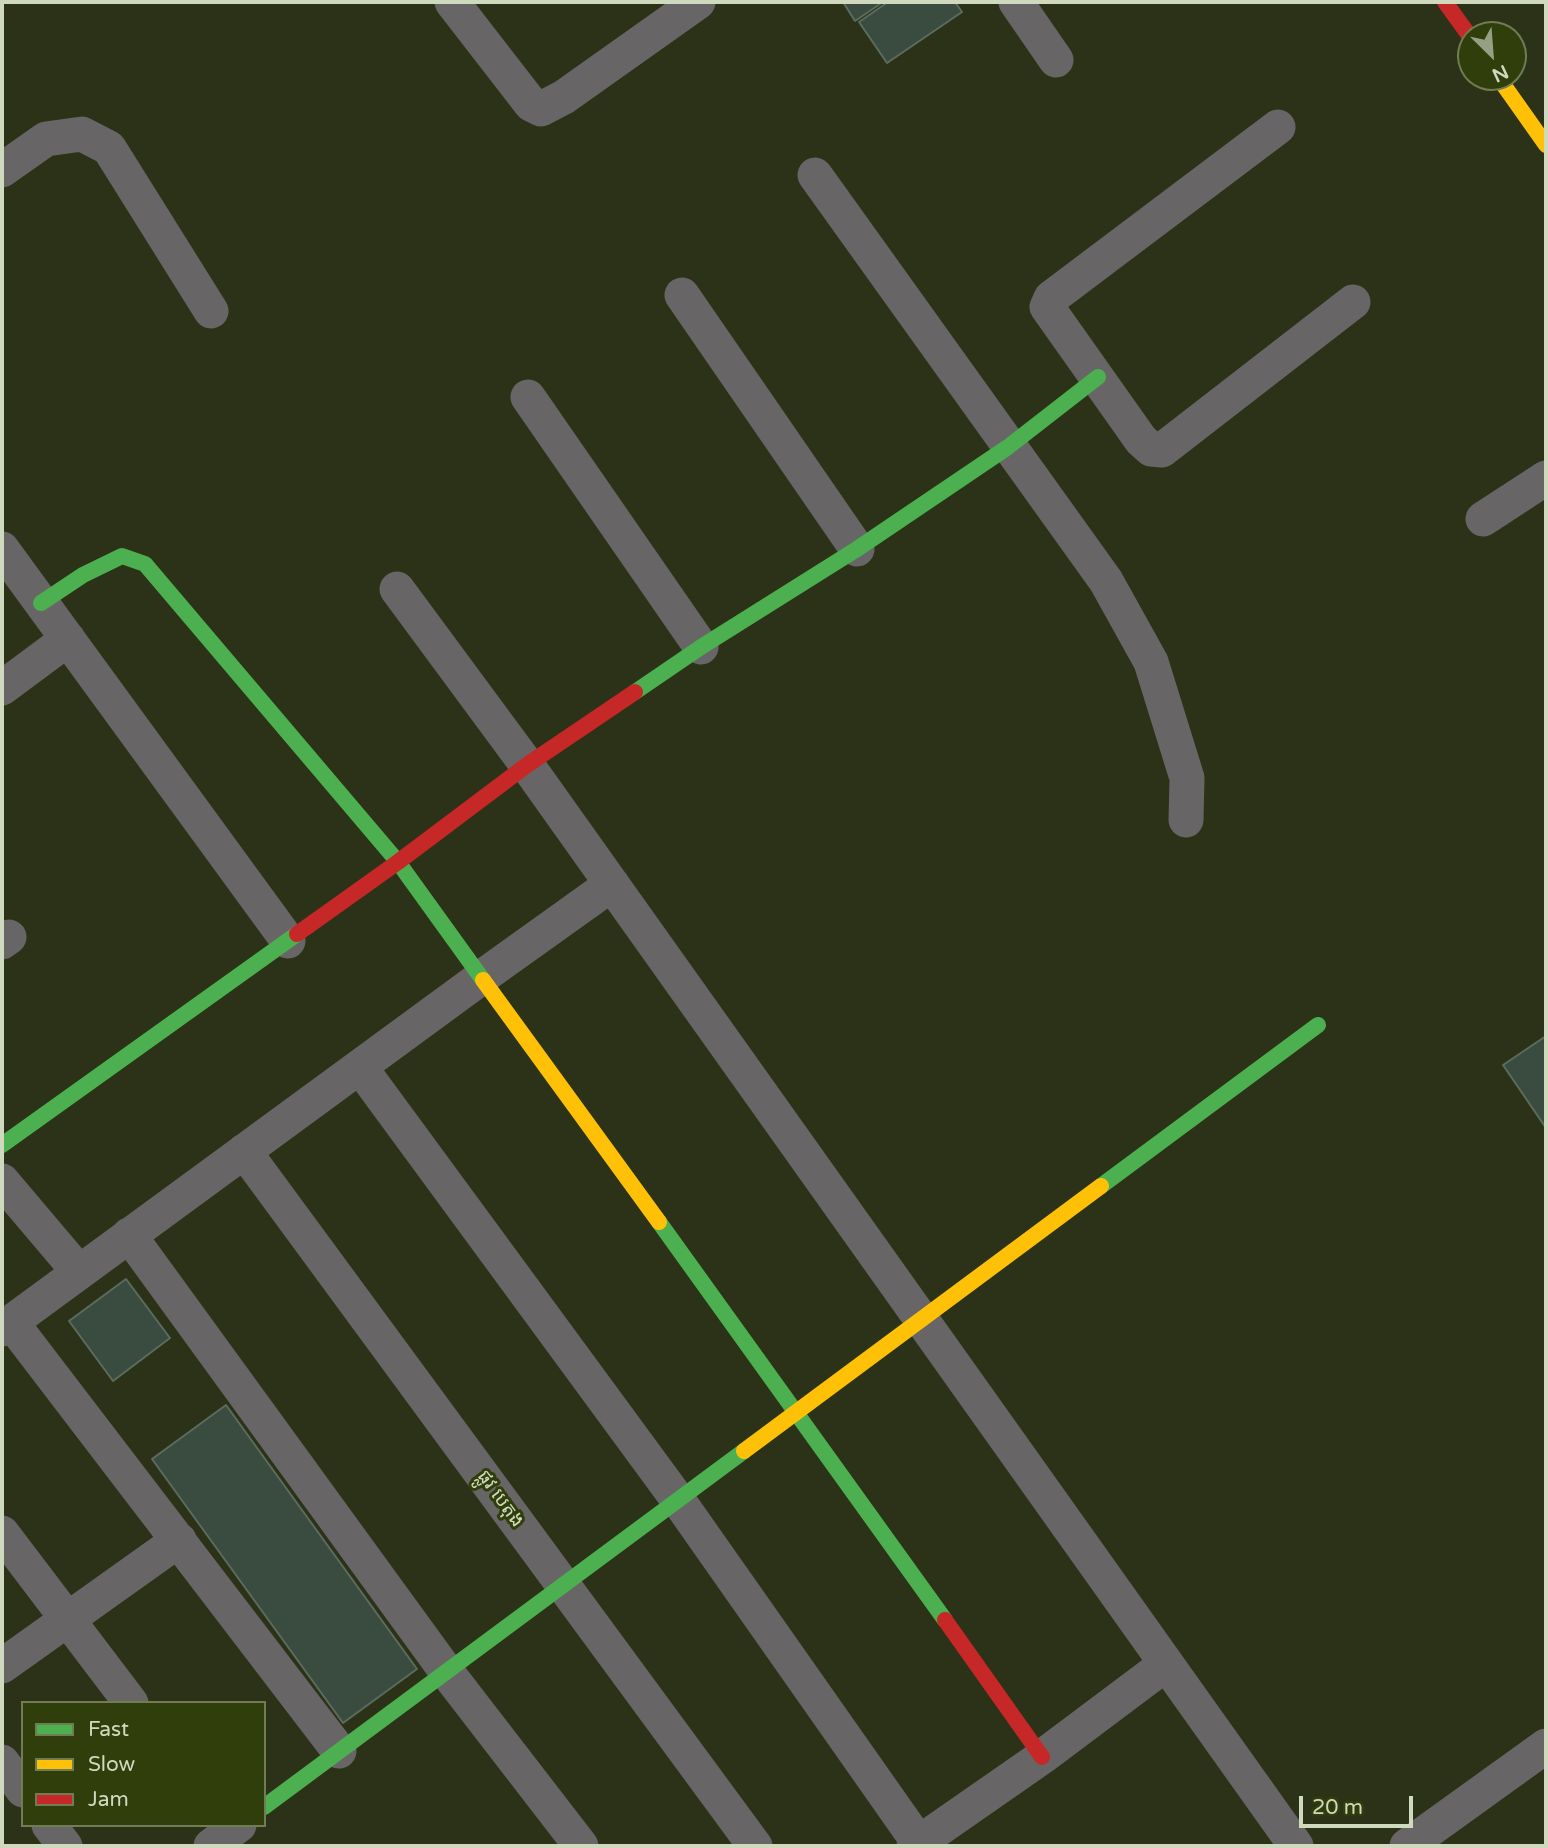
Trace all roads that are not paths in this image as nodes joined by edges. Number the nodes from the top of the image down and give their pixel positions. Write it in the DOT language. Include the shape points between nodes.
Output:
graph roads {
  1 [pos="452,2"];
  2 [pos="698,2"];
  3 [pos="1016,2"];
  4 [pos="1449,3"];
  5 [pos="1460,21"];
  6 [pos="1056,60"];
  7 [pos="1508,91"];
  8 [pos="1278,127"];
  9 [pos="1546,145"];
  10 [pos="2,170"];
  11 [pos="815,175"];
  12 [pos="681,295"];
  13 [pos="1353,302"];
  14 [pos="211,311"];
  15 [pos="1098,377"];
  16 [pos="528,397"];
  17 [pos="1008,447"];
  18 [pos="1546,478"];
  19 [pos="1483,519"];
  20 [pos="2,549"];
  21 [pos="857,549"];
  22 [pos="397,589"];
  23 [pos="41,603"];
  24 [pos="68,639"];
  25 [pos="701,647"];
  26 [pos="2,688"];
  27 [pos="527,765"];
  28 [pos="1186,820"];
  29 [pos="397,862"];
  30 [pos="612,884"];
  31 [pos="288,941"];
  32 [pos="482,977"];
  33 [pos="1318,1025"];
  34 [pos="360,1067"];
  35 [pos="2,1145"];
  36 [pos="244,1152"];
  37 [pos="2,1181"];
  38 [pos="129,1236"];
  39 [pos="79,1272"];
  40 [pos="921,1320"];
  41 [pos="7,1325"];
  42 [pos="797,1412"];
  43 [pos="678,1500"];
  44 [pos="2,1533"];
  45 [pos="178,1540"];
  46 [pos="563,1585"];
  47 [pos="67,1619"];
  48 [pos="1166,1664"];
  49 [pos="2,1666"];
  50 [pos="446,1671"];
  51 [pos="129,1701"];
  52 [pos="1546,1746"];
  53 [pos="340,1751"];
  54 [pos="1042,1757"];
  55 [pos="2,1762"];
  56 [pos="21,1787"];
  57 [pos="266,1806"];
  58 [pos="51,1827"];
  59 [pos="916,1845"];
  60 [pos="65,1846"];
  61 [pos="581,1846"];
  62 [pos="755,1846"];
  63 [pos="1296,1846"];
  64 [pos="1408,1846"];
  1 -- 2 [label="street" via="531,104 541,109 565,97"];
  3 -- 6 [label="street"];
  4 -- 5 [label="street"];
  7 -- 9 [label="street"];
  8 -- 15 [label="street" via="1051,298 1047,307"];
  10 -- 14 [label="street" via="46,139 82,134 109,148"];
  11 -- 17 [label="street"];
  12 -- 21 [label="street"];
  13 -- 15 [label="street" via="1163,450 1151,449 1142,440"];
  15 -- 17 [label="street"];
  16 -- 25 [label="street"];
  17 -- 21 [label="street"];
  17 -- 28 [label="street" via="1106,581 1151,662 1186,778"];
  18 -- 19 [label="street"];
  20 -- 23 [label="street"];
  21 -- 25 [label="street"];
  22 -- 27 [label="street"];
  23 -- 24 [label="street"];
  23 -- 29 [label="street" via="122,556 145,564"];
  24 -- 26 [label="street"];
  24 -- 31 [label="street"];
  25 -- 27 [label="street"];
  27 -- 29 [label="street"];
  27 -- 30 [label="street"];
  29 -- 31 [label="street"];
  29 -- 32 [label="street"];
  30 -- 32 [label="street"];
  30 -- 40 [label="street"];
  31 -- 35 [label="street"];
  32 -- 34 [label="street"];
  32 -- 42 [label="street"];
  33 -- 40 [label="street"];
  34 -- 36 [label="street"];
  34 -- 43 [label="street"];
  36 -- 38 [label="street"];
  36 -- 46 [label="street, ផ្លូវ បេតុង"];
  37 -- 39 [label="street"];
  38 -- 39 [label="street"];
  38 -- 50 [label="street"];
  39 -- 41 [label="street"];
  40 -- 42 [label="street"];
  40 -- 48 [label="street"];
  41 -- 45 [label="street"];
  42 -- 43 [label="street"];
  42 -- 54 [label="street"];
  43 -- 46 [label="street"];
  43 -- 59 [label="street"];
  44 -- 47 [label="street"];
  45 -- 47 [label="street"];
  45 -- 53 [label="street"];
  46 -- 50 [label="street"];
  46 -- 62 [label="street, ផ្លូវ បេតុង"];
  47 -- 49 [label="street"];
  47 -- 51 [label="street"];
  48 -- 54 [label="street"];
  48 -- 63 [label="street"];
  50 -- 53 [label="street"];
  50 -- 61 [label="street"];
  52 -- 64 [label="street"];
  53 -- 57 [label="street"];
  54 -- 59 [label="street"];
  55 -- 56 [label="street"];
  58 -- 60 [label="street"];
}
